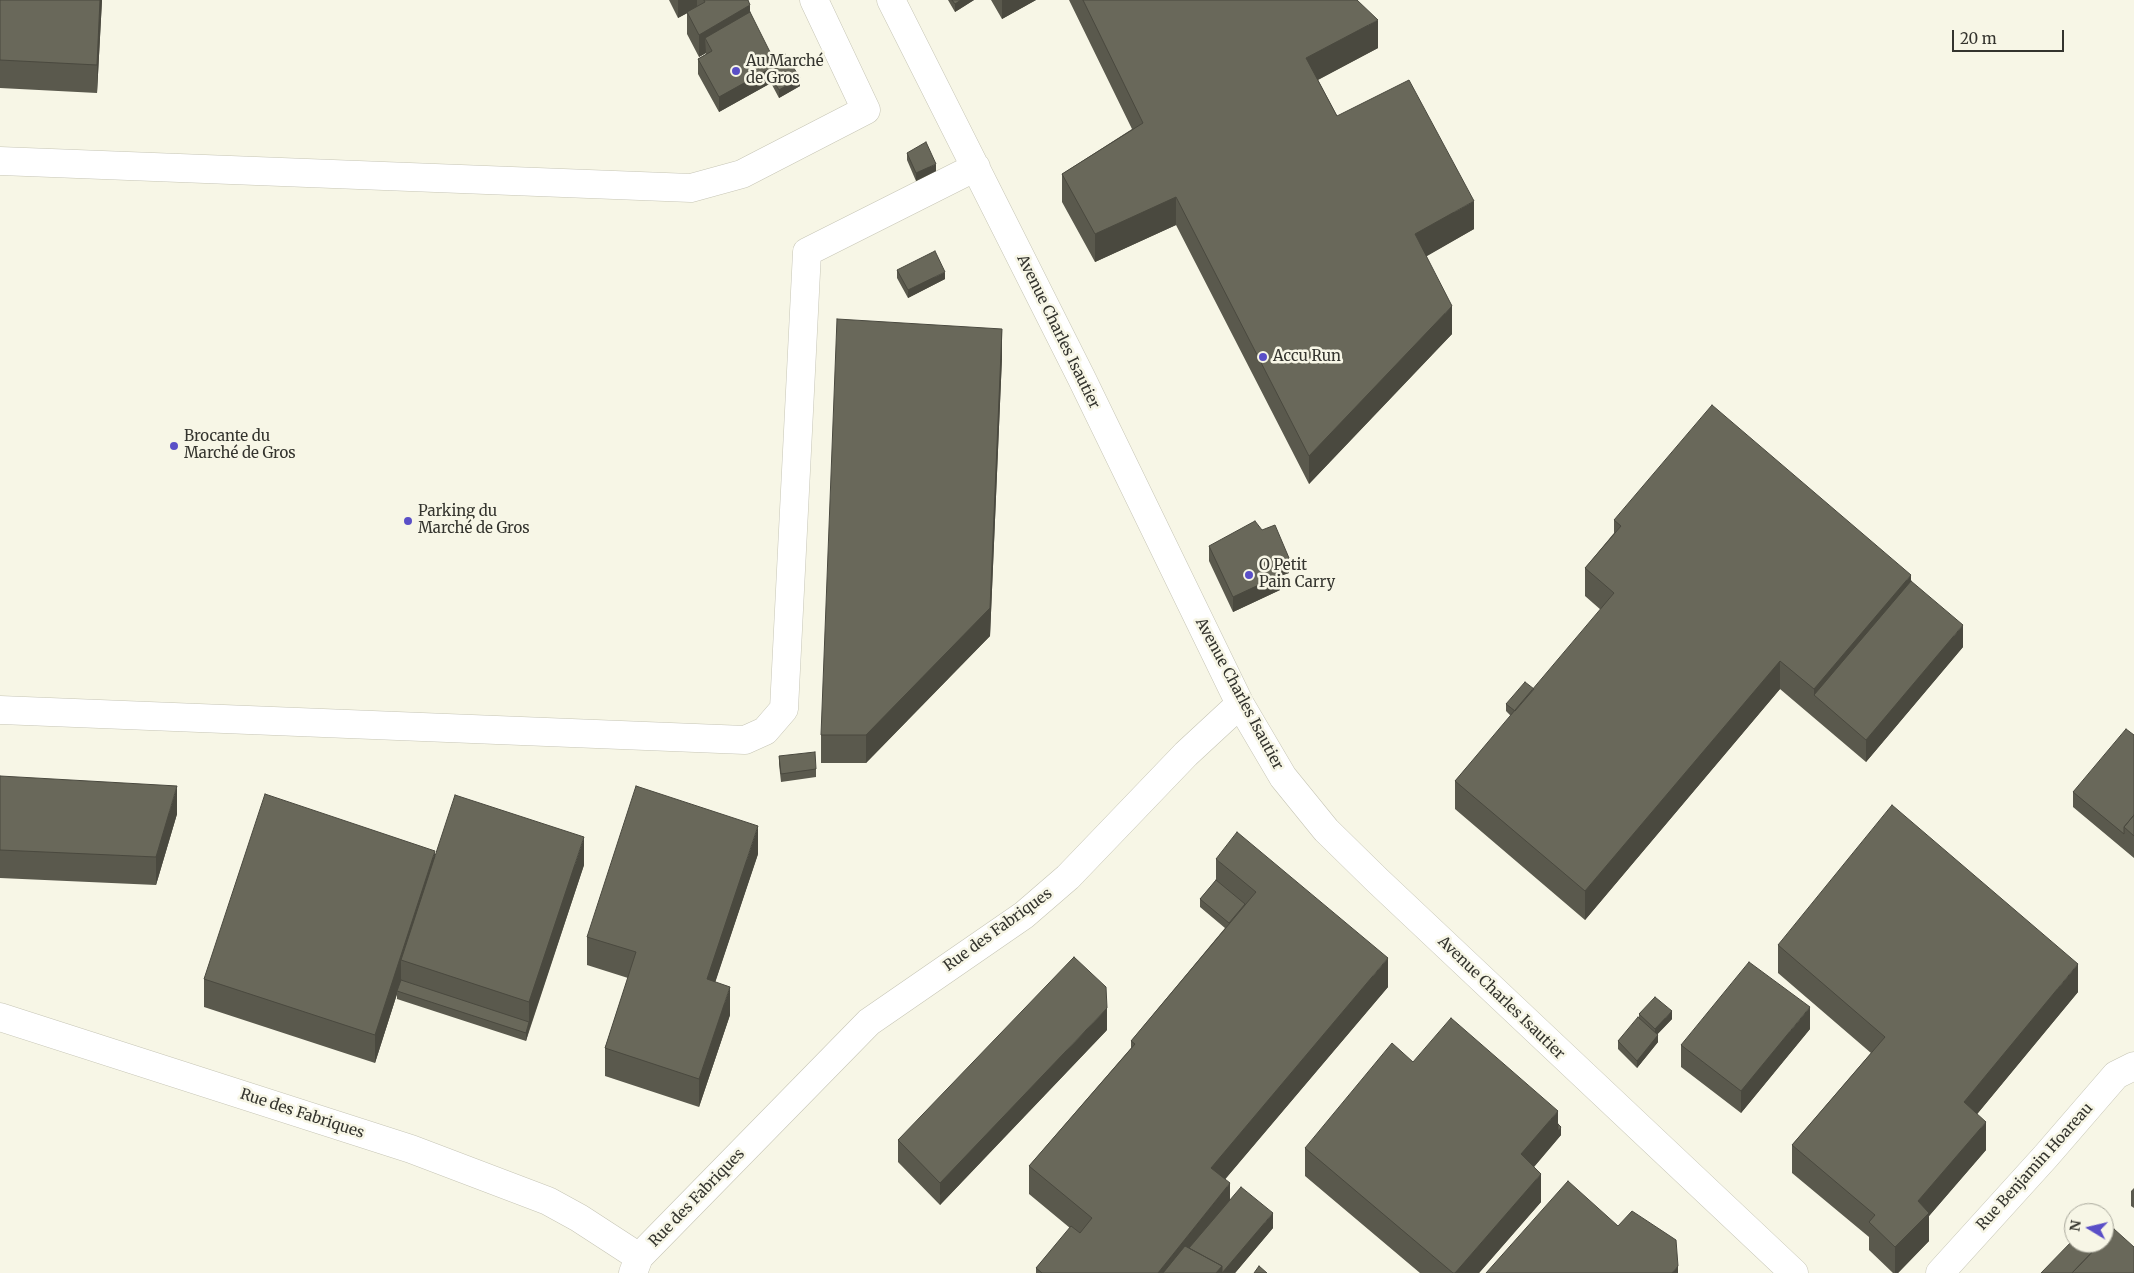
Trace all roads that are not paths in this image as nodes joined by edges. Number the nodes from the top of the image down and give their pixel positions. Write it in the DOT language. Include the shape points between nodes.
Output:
graph roads {
  1 [pos="814,0"];
  2 [pos="891,0"];
  3 [pos="0,161"];
  4 [pos="976,167"];
  5 [pos="1240,704"];
  6 [pos="0,710"];
  7 [pos="0,1017"];
  8 [pos="2134,1066"];
  9 [pos="636,1265"];
  10 [pos="1794,1273"];
  11 [pos="1940,1273"];
  1 -- 3 [label="street" via="866,110 742,174 691,188"];
  2 -- 4 [label="street, Avenue Charles Isautier"];
  4 -- 5 [label="street, Avenue Charles Isautier"];
  4 -- 6 [label="street" via="806,252 784,709 765,731 745,740"];
  5 -- 9 [label="street, Rue des Fabriques" via="1186,754 1061,883 1024,915 869,1022"];
  5 -- 10 [label="street, Avenue Charles Isautier" via="1283,777 1326,830"];
  7 -- 9 [label="street, Rue des Fabriques" via="411,1148 548,1202 580,1218"];
  8 -- 11 [label="street, Rue Benjamin Hoareau" via="2116,1075"];
}
